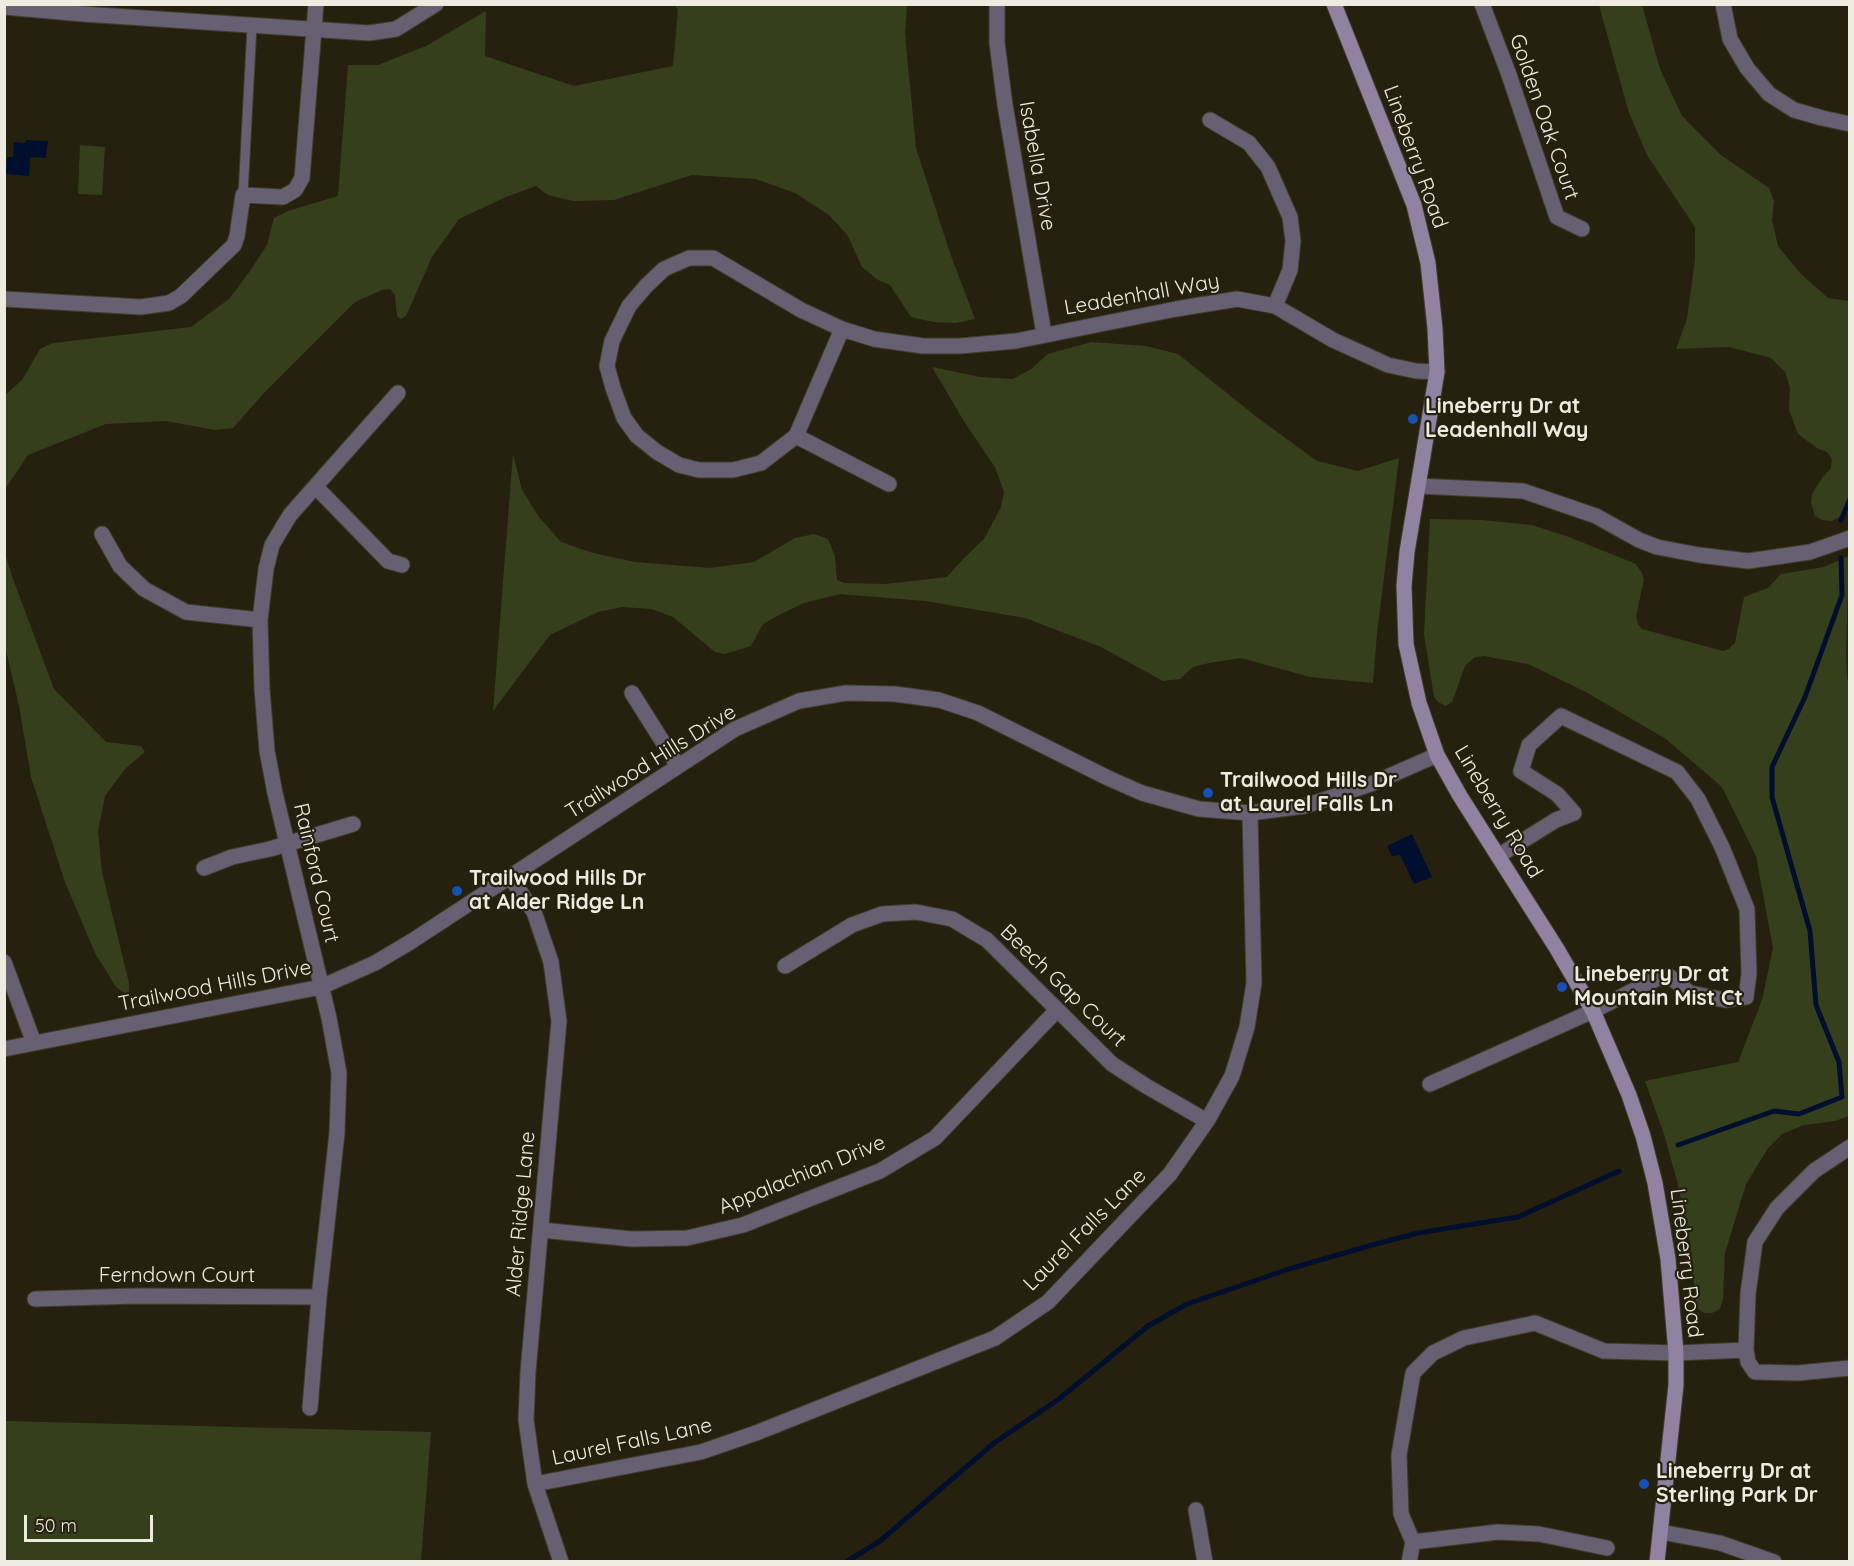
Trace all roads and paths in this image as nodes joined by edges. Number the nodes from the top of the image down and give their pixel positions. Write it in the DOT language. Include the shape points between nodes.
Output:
graph roads {
  1 [pos="316,4"];
  2 [pos="436,4"];
  3 [pos="997,4"];
  4 [pos="1334,4"];
  5 [pos="1482,4"];
  6 [pos="1723,4"];
  7 [pos="4,7"];
  8 [pos="75,9"];
  9 [pos="252,26"];
  10 [pos="314,30"];
  11 [pos="1210,120"];
  12 [pos="1850,124"];
  13 [pos="243,195"];
  14 [pos="1582,229"];
  15 [pos="4,299"];
  16 [pos="1275,306"];
  17 [pos="842,329"];
  18 [pos="1044,334"];
  19 [pos="1437,372"];
  20 [pos="398,393"];
  21 [pos="796,436"];
  22 [pos="889,484"];
  23 [pos="1418,486"];
  24 [pos="316,487"];
  25 [pos="102,534"];
  26 [pos="1850,538"];
  27 [pos="402,565"];
  28 [pos="260,620"];
  29 [pos="632,693"];
  30 [pos="1437,755"];
  31 [pos="678,766"];
  32 [pos="1250,813"];
  33 [pos="353,824"];
  34 [pos="288,843"];
  35 [pos="1498,856"];
  36 [pos="204,868"];
  37 [pos="510,877"];
  38 [pos="4,962"];
  39 [pos="785,966"];
  40 [pos="321,987"];
  41 [pos="1056,1011"];
  42 [pos="1593,1011"];
  43 [pos="34,1043"];
  44 [pos="4,1049"];
  45 [pos="1430,1084"];
  46 [pos="1207,1121"];
  47 [pos="1850,1147"];
  48 [pos="541,1230"];
  49 [pos="319,1297"];
  50 [pos="34,1299"];
  51 [pos="1746,1350"];
  52 [pos="1676,1353"];
  53 [pos="1850,1368"];
  54 [pos="310,1408"];
  55 [pos="535,1484"];
  56 [pos="1196,1510"];
  57 [pos="1661,1532"];
  58 [pos="1413,1542"];
  59 [pos="1607,1548"];
  60 [pos="561,1562"];
  61 [pos="1205,1562"];
  62 [pos="1409,1562"];
  63 [pos="1658,1562"];
  64 [pos="1774,1562"];
  1 -- 10 [label="street"];
  2 -- 10 [label="street" via="396,29 369,33"];
  3 -- 18 [label="street, Isabella Drive" via="1005,105"];
  4 -- 19 [label="street, Lineberry Road" via="1414,205 1432,295"];
  5 -- 14 [label="street, Golden Oak Court" via="1557,217"];
  6 -- 12 [label="street" via="1730,39 1769,94 1794,110"];
  7 -- 8 [label="street"];
  8 -- 9 [label="street"];
  9 -- 10 [label="street"];
  9 -- 13 [label="lane"];
  10 -- 13 [label="street" via="302,178 295,190 283,197"];
  11 -- 16 [label="street" via="1249,143 1268,167 1290,217 1290,270"];
  13 -- 15 [label="street" via="234,245 169,303 141,307"];
  16 -- 18 [label="street, Leadenhall Way" via="1237,299"];
  16 -- 19 [label="street, Leadenhall Way" via="1333,340 1388,365"];
  17 -- 18 [label="street, Leadenhall Way" via="874,339 923,346 1016,341"];
  17 -- 21 [label="street, Leadenhall Way"];
  17 -- 21 [label="street, Leadenhall Way" via="801,310 713,258 689,258 664,269 646,286 629,306 612,341 607,366 624,418 636,436 679,465 699,471 761,464"];
  19 -- 23 [label="street, Lineberry Road"];
  20 -- 24 [label="street, Rainford Court"];
  21 -- 22 [label="street"];
  23 -- 26 [label="street" via="1523,491 1596,516 1658,547 1730,559 1748,561 1795,555"];
  23 -- 30 [label="street, Lineberry Road" via="1407,552 1406,644 1419,703"];
  24 -- 27 [label="street" via="388,561"];
  24 -- 28 [label="street, Rainford Court" via="290,515 272,545"];
  25 -- 28 [label="street" via="120,566 144,589 186,612"];
  28 -- 34 [label="street, Rainford Court" via="267,751"];
  29 -- 31 [label="street"];
  30 -- 32 [label="street, Trailwood Hills Drive" via="1371,784 1305,806"];
  30 -- 35 [label="street, Lineberry Road"];
  31 -- 32 [label="street, Trailwood Hills Drive" via="735,729 799,702 846,693 895,694 939,700 978,712 1142,793 1200,809"];
  31 -- 37 [label="street, Trailwood Hills Drive"];
  32 -- 46 [label="street, Laurel Falls Lane" via="1254,983 1247,1027 1232,1076"];
  33 -- 34 [label="street"];
  34 -- 36 [label="street"];
  34 -- 40 [label="street, Rainford Court"];
  35 -- 42 [label="street, Lineberry Road"];
  35 -- 42 [label="street" via="1574,813 1557,794 1521,771 1529,745 1561,716 1677,772 1698,799 1747,909 1746,997 1725,1000 1690,993 1669,976"];
  37 -- 40 [label="street, Trailwood Hills Drive" via="375,963"];
  37 -- 48 [label="street, Alder Ridge Lane" via="534,912 551,962 559,1021"];
  38 -- 43 [label="street"];
  39 -- 41 [label="street, Beech Gap Court" via="852,925 882,914 916,912 952,920 987,940"];
  40 -- 43 [label="street, Trailwood Hills Drive"];
  40 -- 49 [label="street, Rainford Court" via="339,1073 337,1132"];
  41 -- 46 [label="street, Beech Gap Court" via="1112,1064"];
  41 -- 48 [label="street, Appalachian Drive" via="935,1138 880,1171 743,1225 687,1238 632,1239"];
  42 -- 45 [label="street"];
  42 -- 52 [label="street, Lineberry Road" via="1629,1095 1655,1183 1668,1259"];
  43 -- 44 [label="street, Trailwood Hills Drive"];
  46 -- 55 [label="street, Laurel Falls Lane" via="1170,1174 1048,1302 995,1338 702,1452"];
  47 -- 51 [label="street" via="1814,1171 1777,1208 1755,1242"];
  48 -- 55 [label="street, Alder Ridge Lane" via="526,1420"];
  49 -- 50 [label="street, Ferndown Court"];
  49 -- 54 [label="street, Rainford Court"];
  51 -- 52 [label="street"];
  51 -- 53 [label="street" via="1755,1372"];
  52 -- 57 [label="street, Lineberry Road"];
  52 -- 58 [label="street" via="1604,1351 1535,1323 1464,1338 1433,1353 1413,1373 1399,1455 1401,1514"];
  55 -- 60 [label="street, Alder Ridge Lane"];
  56 -- 61 [label="street"];
  57 -- 63 [label="street, Lineberry Road"];
  57 -- 64 [label="street" via="1720,1543"];
  58 -- 59 [label="street" via="1498,1532 1539,1534"];
  58 -- 62 [label="street"];
}
